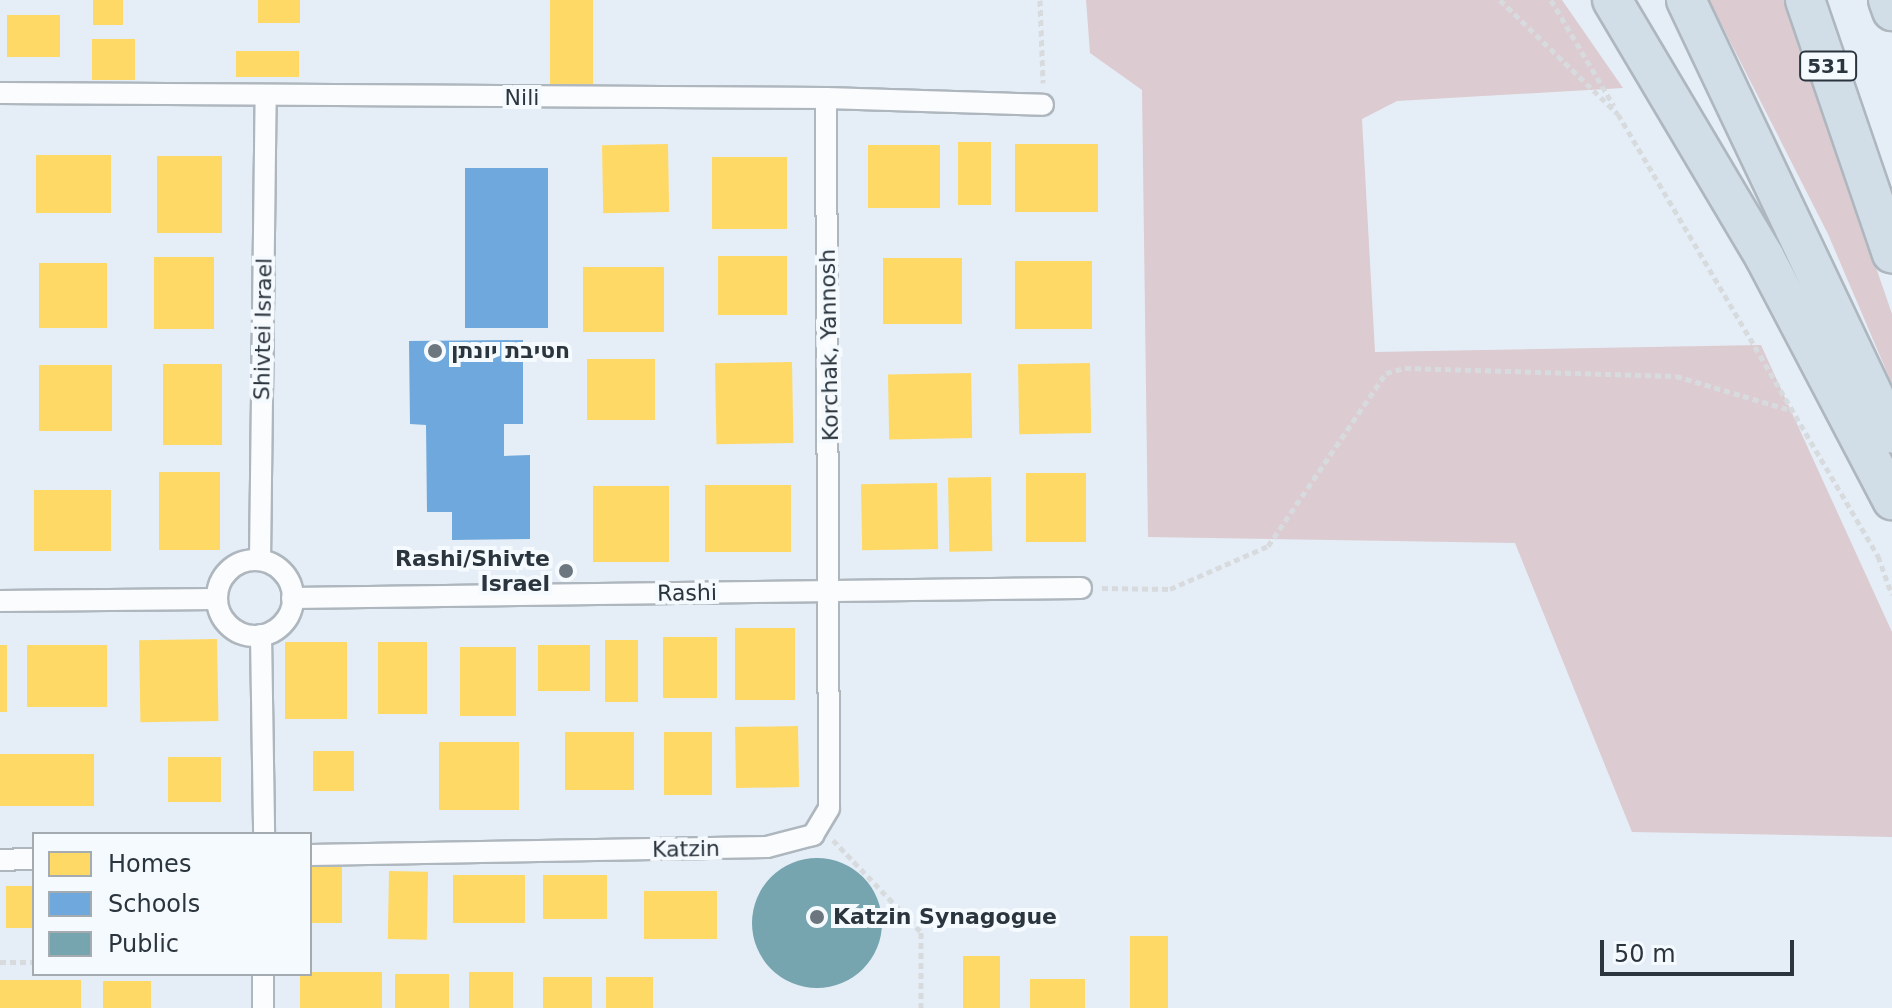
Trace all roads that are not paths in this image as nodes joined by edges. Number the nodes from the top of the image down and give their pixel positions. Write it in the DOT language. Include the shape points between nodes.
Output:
graph roads {
  1 [pos="1612,0"];
  2 [pos="1686,0"];
  3 [pos="1805,0"];
  4 [pos="1888,0"];
  5 [pos="1892,11"];
  6 [pos="0,93"];
  7 [pos="266,98"];
  8 [pos="826,98"];
  9 [pos="1043,105"];
  10 [pos="1892,254"];
  11 [pos="1892,434"];
  12 [pos="1892,500"];
  13 [pos="260,560"];
  14 [pos="1081,588"];
  15 [pos="832,591"];
  16 [pos="292,598"];
  17 [pos="217,599"];
  18 [pos="0,601"];
  19 [pos="261,635"];
  20 [pos="264,832"];
  21 [pos="312,855"];
  22 [pos="32,859"];
  23 [pos="0,860"];
  24 [pos="263,976"];
  25 [pos="263,1008"];
  1 -- 12 [label="highway" via="1786,295"];
  2 -- 11 [label="highway"];
  3 -- 10 [label="highway, 531"];
  4 -- 5 [label="highway"];
  6 -- 7 [label="street, Nili"];
  7 -- 8 [label="street, Nili"];
  7 -- 13 [label="street, Shivtei Israel"];
  8 -- 9 [label="street, Nili"];
  8 -- 15 [label="street, Korchak, Yannosh"];
  13 -- 16 [label="street" via="287,577"];
  13 -- 17 [label="street" via="230,569"];
  14 -- 15 [label="street, Rashi"];
  15 -- 16 [label="street, Rashi"];
  15 -- 21 [label="street, Katzin" via="829,808 813,835 767,847"];
  16 -- 19 [label="street" via="284,622"];
  17 -- 18 [label="street"];
  17 -- 19 [label="street" via="219,611 236,631"];
  19 -- 20 [label="street"];
  22 -- 23 [label="street"];
  24 -- 25 [label="street"];
}
